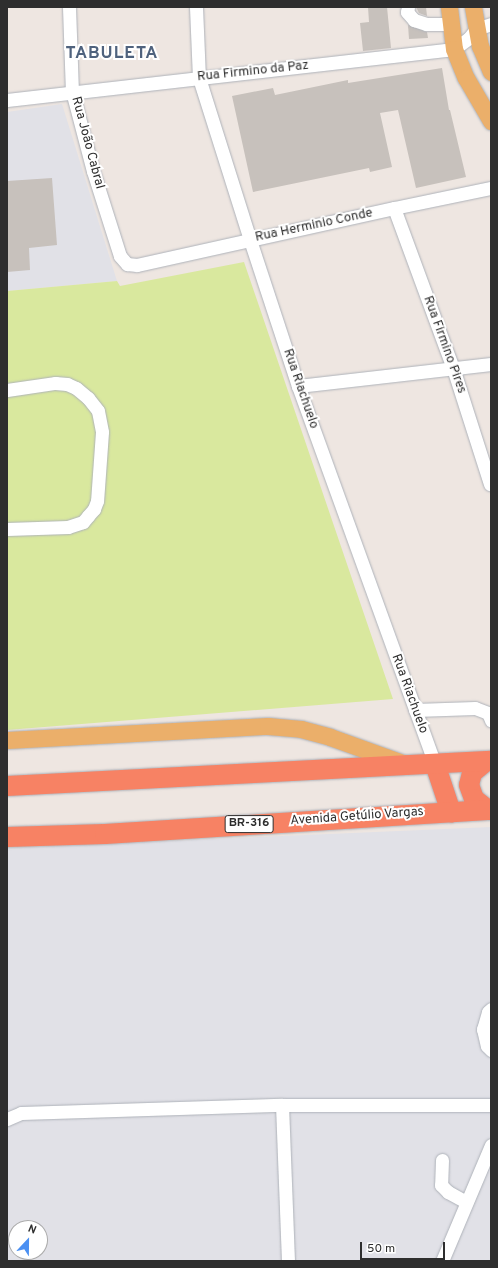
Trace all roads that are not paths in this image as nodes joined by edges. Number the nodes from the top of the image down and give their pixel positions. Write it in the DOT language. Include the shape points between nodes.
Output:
graph roads {
  1 [pos="70,7"];
  2 [pos="196,7"];
  3 [pos="408,7"];
  4 [pos="449,7"];
  5 [pos="473,7"];
  6 [pos="451,24"];
  7 [pos="484,26"];
  8 [pos="454,49"];
  9 [pos="491,72"];
  10 [pos="199,78"];
  11 [pos="72,92"];
  12 [pos="7,100"];
  13 [pos="491,121"];
  14 [pos="491,188"];
  15 [pos="394,208"];
  16 [pos="250,240"];
  17 [pos="136,265"];
  18 [pos="491,364"];
  19 [pos="453,368"];
  20 [pos="298,386"];
  21 [pos="7,390"];
  22 [pos="490,484"];
  23 [pos="7,529"];
  24 [pos="414,710"];
  25 [pos="491,720"];
  26 [pos="7,740"];
  27 [pos="488,762"];
  28 [pos="435,764"];
  29 [pos="407,765"];
  30 [pos="7,786"];
  31 [pos="489,810"];
  32 [pos="452,812"];
  33 [pos="7,837"];
  34 [pos="491,1009"];
  35 [pos="491,1050"];
  36 [pos="282,1105"];
  37 [pos="491,1105"];
  38 [pos="7,1119"];
  39 [pos="491,1145"];
  40 [pos="442,1160"];
  41 [pos="466,1202"];
  42 [pos="288,1261"];
  43 [pos="442,1261"];
  1 -- 11 [label="street, Rua João Cabral"];
  2 -- 10 [label="street, Rua Riachuelo"];
  3 -- 6 [label="street" via="407,12 414,20 426,24"];
  4 -- 6 [label="main road"];
  5 -- 7 [label="main road"];
  6 -- 8 [label="main road"];
  7 -- 8 [label="street"];
  7 -- 9 [label="main road" via="480,46"];
  8 -- 10 [label="street, Rua Firmino da Paz"];
  8 -- 13 [label="main road" via="466,78"];
  10 -- 11 [label="street, Rua Firmino da Paz"];
  10 -- 16 [label="street, Rua Riachuelo"];
  11 -- 12 [label="street, Rua Firmino da Paz"];
  11 -- 17 [label="street, Rua João Cabral" via="93,171 120,256 127,264"];
  14 -- 15 [label="street, Rua Herminio Conde"];
  15 -- 16 [label="street, Rua Herminio Conde"];
  15 -- 19 [label="street, Rua Firmino Pires"];
  16 -- 17 [label="street, Rua Herminio Conde"];
  16 -- 20 [label="street, Rua Riachuelo"];
  18 -- 19 [label="street"];
  19 -- 20 [label="street"];
  19 -- 22 [label="street, Rua Firmino Pires"];
  20 -- 24 [label="street, Rua Riachuelo"];
  21 -- 23 [label="street" via="55,383 67,384 88,398 98,411 102,432 97,501 83,522 68,527"];
  24 -- 25 [label="street" via="475,708 488,713"];
  24 -- 28 [label="street, Rua Riachuelo"];
  26 -- 29 [label="main road" via="268,726 301,729 330,737"];
  27 -- 28 [label="highway"];
  27 -- 31 [label="highway" via="472,773 469,785 474,799"];
  28 -- 29 [label="highway"];
  28 -- 32 [label="highway"];
  29 -- 30 [label="highway"];
  31 -- 32 [label="highway, Avenida Getúlio Vargas / BR-316"];
  32 -- 33 [label="highway, Avenida Getúlio Vargas / BR-316" via="105,834"];
  34 -- 35 [label="street" via="483,1029 487,1046"];
  36 -- 37 [label="street"];
  36 -- 38 [label="street" via="21,1113"];
  36 -- 42 [label="street"];
  39 -- 41 [label="street"];
  40 -- 41 [label="street" via="441,1185"];
  41 -- 43 [label="street"];
}
